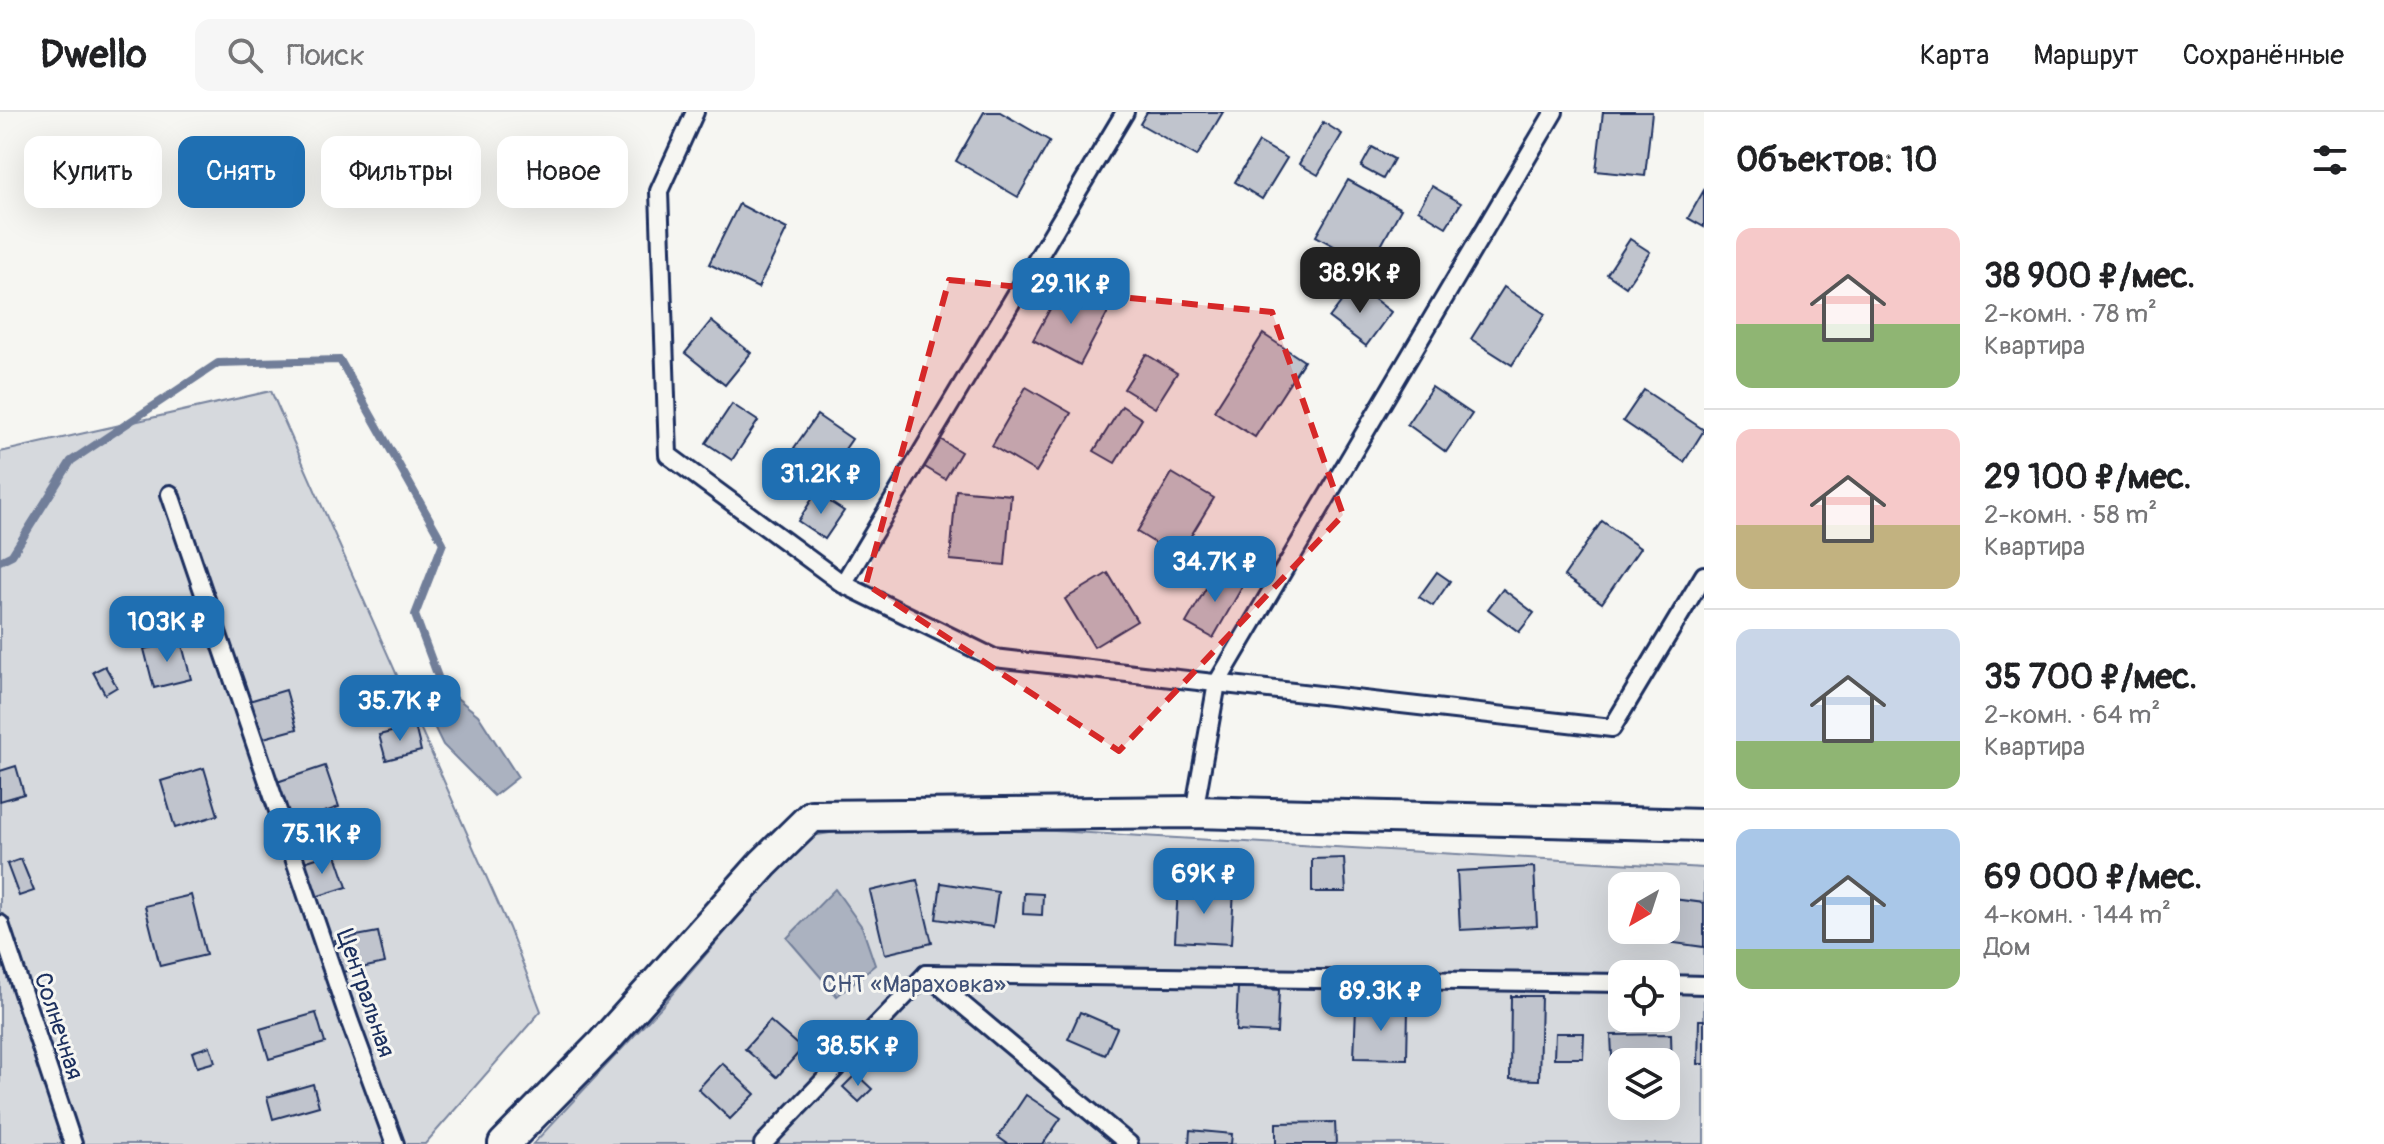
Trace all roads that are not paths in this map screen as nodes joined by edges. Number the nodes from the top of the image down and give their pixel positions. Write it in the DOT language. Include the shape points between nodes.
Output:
graph roads {
  1 [pos="695,112"];
  2 [pos="1125,112"];
  3 [pos="1554,112"];
  4 [pos="170,494"];
  5 [pos="1704,575"];
  6 [pos="843,584"];
  7 [pos="1217,683"];
  8 [pos="1194,812"];
  9 [pos="1704,825"];
  10 [pos="0,924"];
  11 [pos="926,974"];
  12 [pos="1608,983"];
  13 [pos="1680,984"];
  14 [pos="1704,985"];
  15 [pos="73,1144"];
  16 [pos="395,1144"];
  17 [pos="504,1144"];
  18 [pos="763,1144"];
  19 [pos="1129,1144"];
  1 -- 6 [label="lane" via="659,191 668,455"];
  2 -- 6 [label="lane"];
  3 -- 7 [label="lane"];
  4 -- 16 [label="lane, Центральная"];
  5 -- 7 [label="lane" via="1612,728"];
  6 -- 7 [label="lane" via="994,658"];
  7 -- 8 [label="lane"];
  8 -- 9 [label="street"];
  8 -- 17 [label="street" via="812,816"];
  10 -- 15 [label="lane, Солнечная"];
  11 -- 12 [label="lane"];
  11 -- 18 [label="lane"];
  11 -- 19 [label="lane"];
  13 -- 14 [label="lane"];
}
